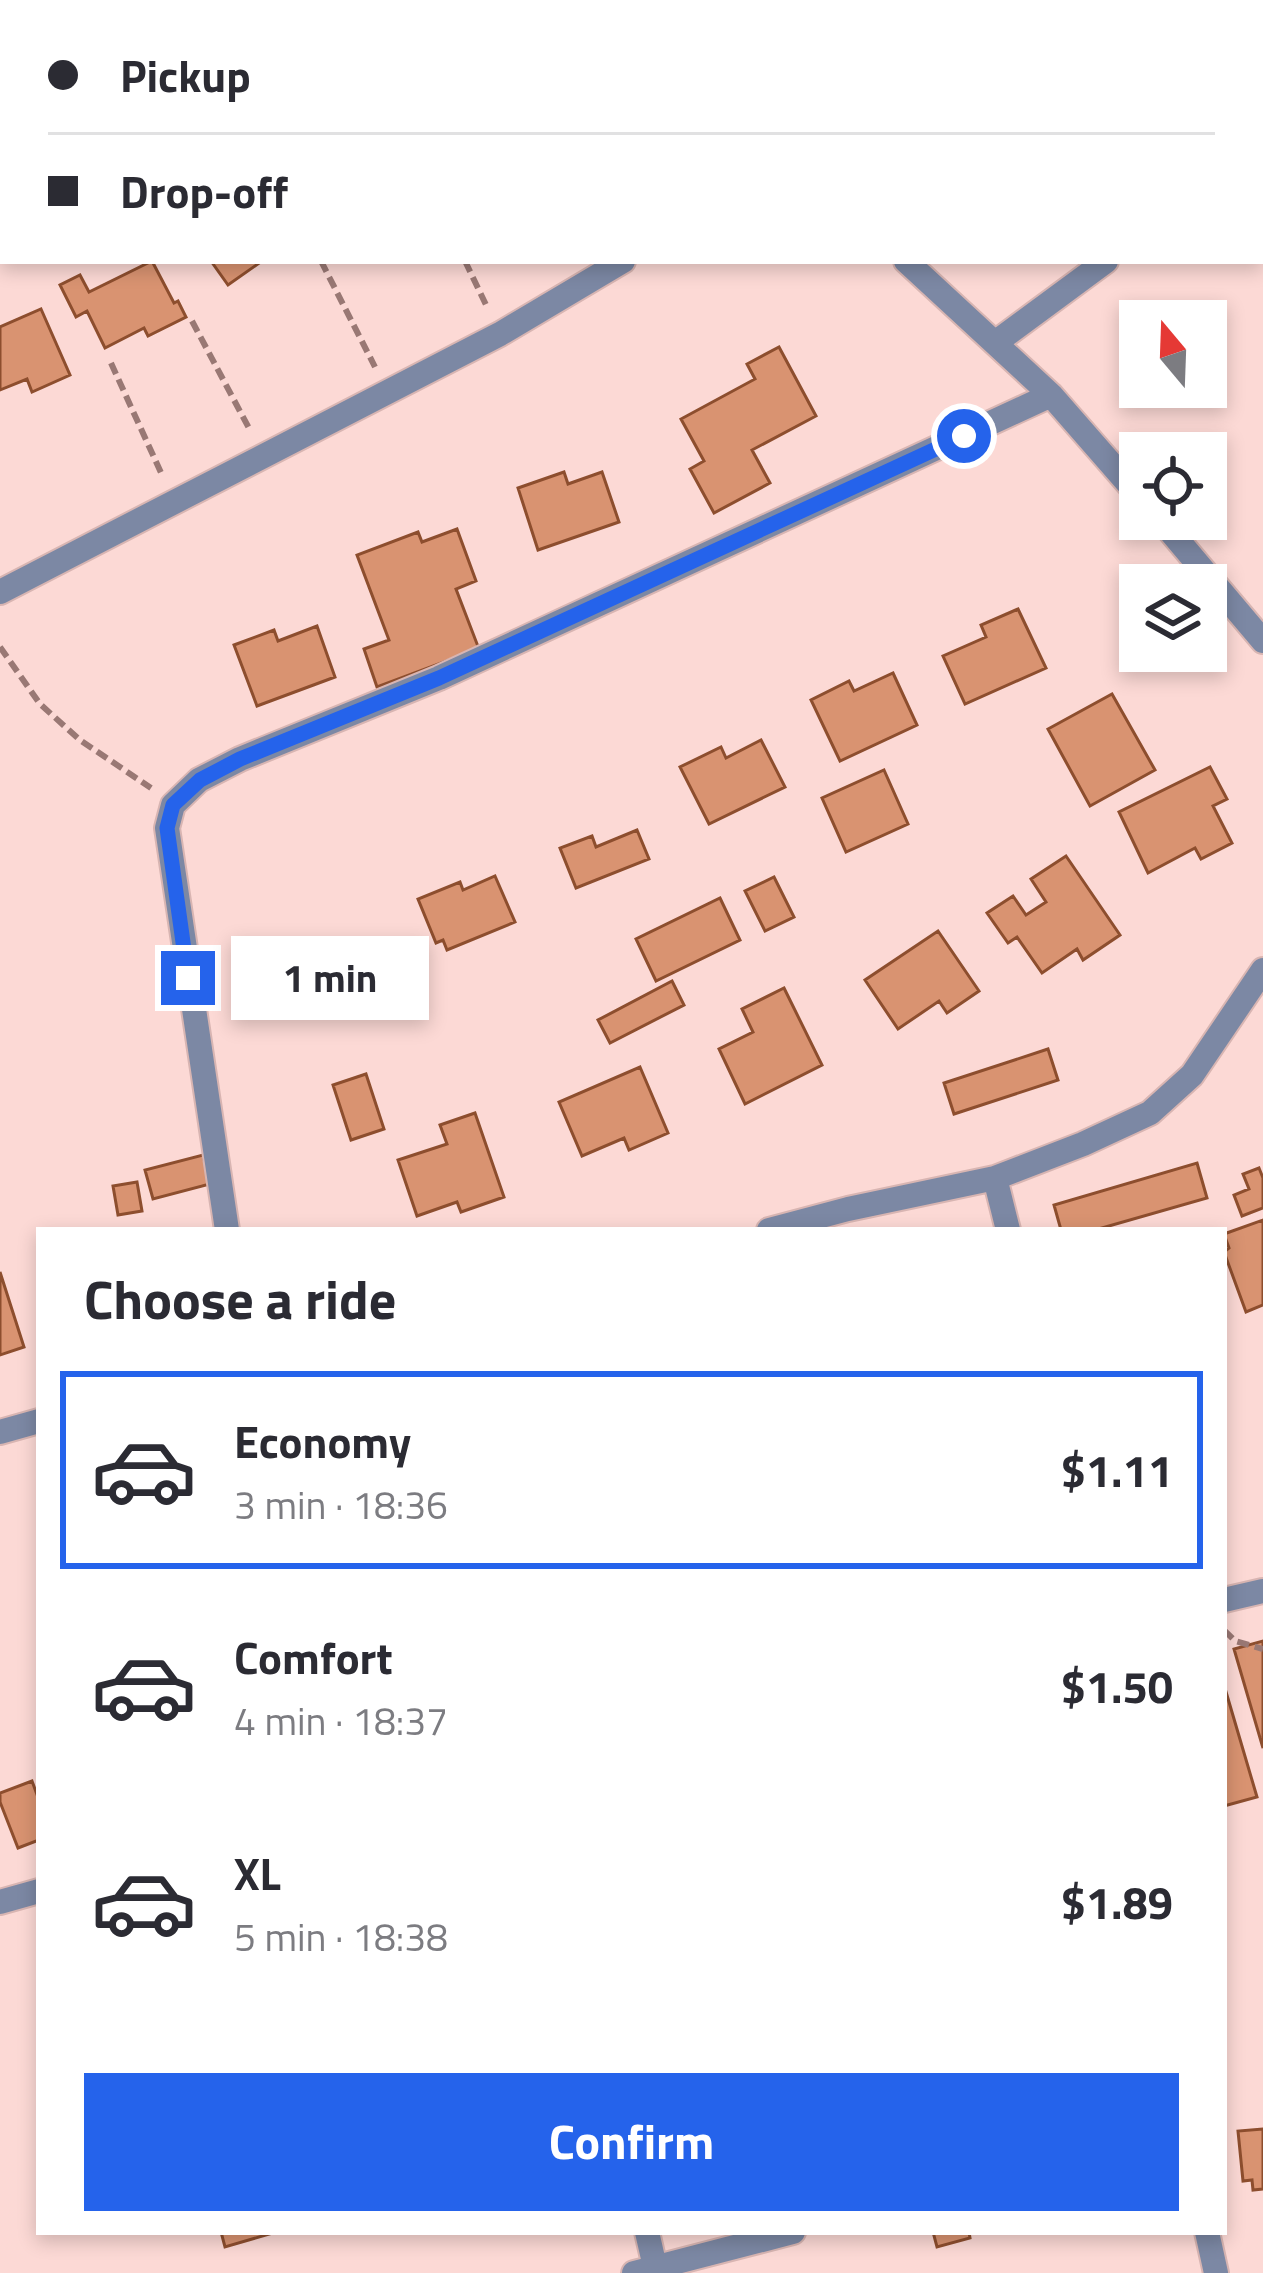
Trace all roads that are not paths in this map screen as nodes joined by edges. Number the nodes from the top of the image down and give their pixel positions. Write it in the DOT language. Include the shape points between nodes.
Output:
graph roads {
  1 [pos="617,264"];
  2 [pos="909,264"];
  3 [pos="1102,264"];
  4 [pos="995,343"];
  5 [pos="1051,395"];
  6 [pos="1119,472"];
  7 [pos="1178,540"];
  8 [pos="0,592"];
  9 [pos="1263,641"];
  10 [pos="1263,970"];
  11 [pos="995,1178"];
  12 [pos="227,1227"];
  13 [pos="780,1227"];
  14 [pos="1006,1227"];
  15 [pos="36,1422"];
  16 [pos="0,1432"];
  17 [pos="1263,1591"];
  18 [pos="1227,1599"];
  19 [pos="36,1893"];
  20 [pos="0,1902"];
  21 [pos="647,2235"];
  22 [pos="781,2235"];
  23 [pos="1208,2235"];
  24 [pos="644,2270"];
  25 [pos="1216,2273"];
  1 -- 8 [label="street" via="500,334"];
  2 -- 4 [label="street"];
  3 -- 4 [label="street"];
  4 -- 5 [label="street"];
  5 -- 6 [label="street"];
  5 -- 12 [label="street" via="439,678 240,759 173,805 167,828"];
  7 -- 9 [label="street"];
  10 -- 11 [label="street" via="1192,1075 1150,1112"];
  11 -- 13 [label="street"];
  11 -- 14 [label="street"];
  15 -- 16 [label="street"];
  17 -- 18 [label="street"];
  19 -- 20 [label="street"];
  21 -- 24 [label="street"];
  22 -- 24 [label="street"];
  23 -- 25 [label="street"];
}
